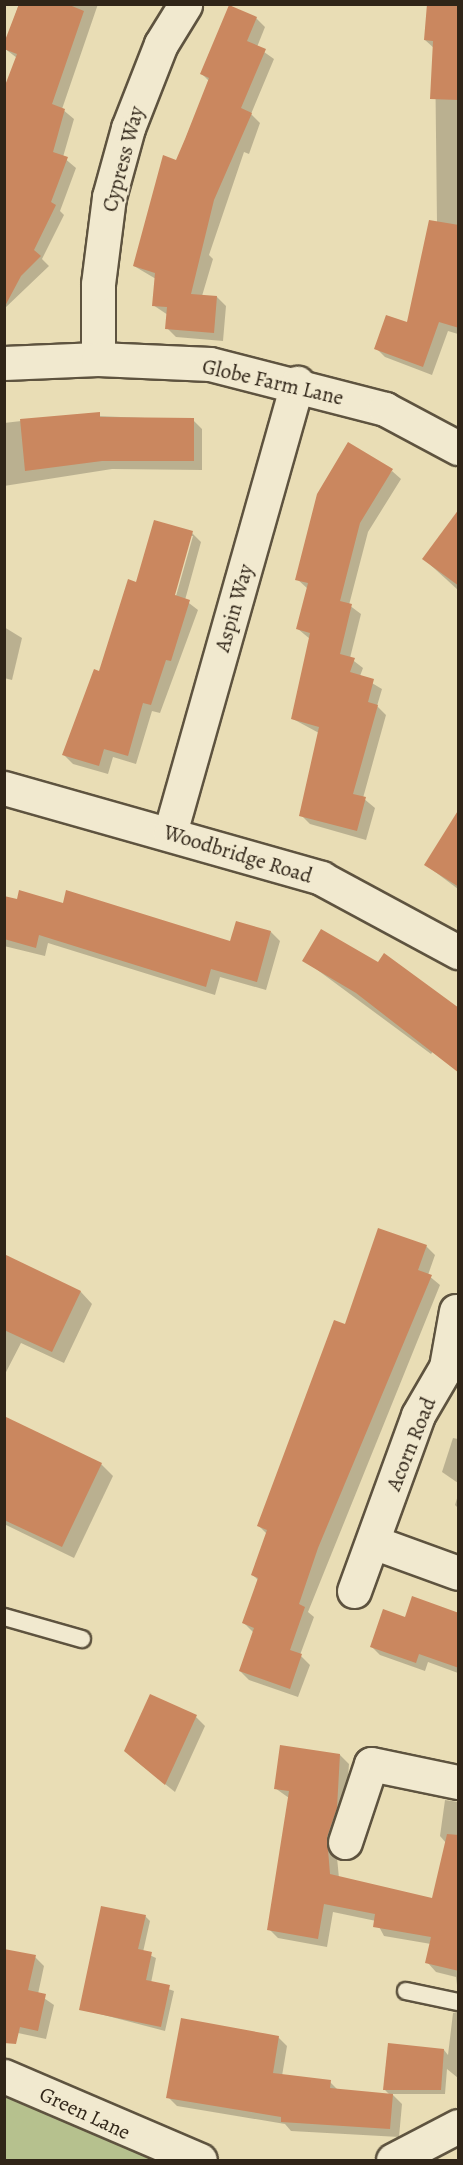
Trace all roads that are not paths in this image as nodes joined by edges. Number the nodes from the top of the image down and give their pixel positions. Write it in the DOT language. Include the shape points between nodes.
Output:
graph roads {
  1 [pos="185,5"];
  2 [pos="98,359"];
  3 [pos="4,363"];
  4 [pos="297,383"];
  5 [pos="459,448"];
  6 [pos="4,788"];
  7 [pos="170,833"];
  8 [pos="459,952"];
  9 [pos="456,1311"];
  10 [pos="373,1542"];
  11 [pos="459,1573"];
  12 [pos="354,1591"];
  13 [pos="4,1617"];
  14 [pos="82,1639"];
  15 [pos="459,1782"];
  16 [pos="345,1842"];
  17 [pos="406,1991"];
  18 [pos="459,2002"];
  19 [pos="4,2076"];
  20 [pos="459,2126"];
  21 [pos="413,2156"];
  22 [pos="200,2160"];
  1 -- 2 [label="street, Cypress Way" via="161,44 128,128 109,197 98,284"];
  2 -- 3 [label="street, Globe Farm Lane"];
  2 -- 4 [label="street, Globe Farm Lane" via="210,364"];
  4 -- 5 [label="street, Globe Farm Lane" via="385,409"];
  4 -- 7 [label="street, Aspin Way"];
  6 -- 7 [label="street, Woodbridge Road"];
  7 -- 8 [label="street, Woodbridge Road" via="321,878"];
  9 -- 10 [label="street, Acorn Road" via="446,1367 418,1415"];
  10 -- 11 [label="street"];
  10 -- 12 [label="street, Acorn Road"];
  13 -- 14 [label="lane"];
  15 -- 16 [label="street" via="371,1764"];
  17 -- 18 [label="lane"];
  19 -- 22 [label="street, Green Lane"];
  20 -- 21 [label="street"];
}
